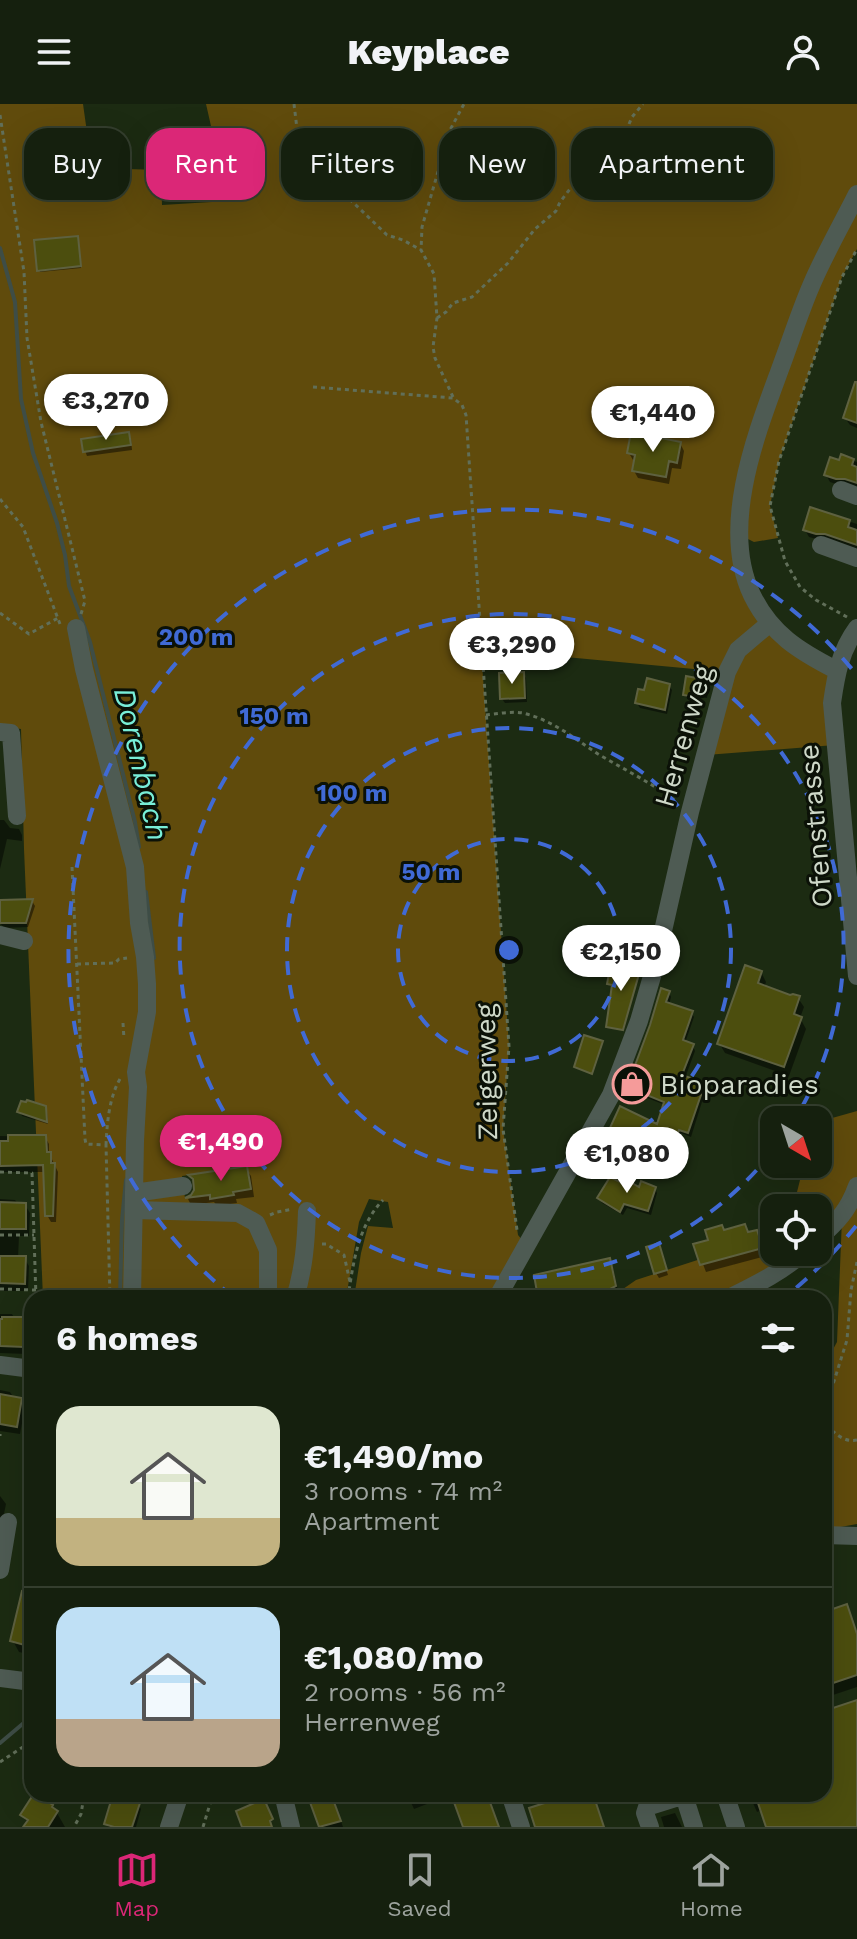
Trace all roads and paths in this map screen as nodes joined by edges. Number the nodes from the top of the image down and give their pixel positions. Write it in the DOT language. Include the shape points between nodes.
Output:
graph roads {
  1 [pos="294,104"];
  2 [pos="464,104"];
  3 [pos="643,104"];
  4 [pos="0,115"];
  5 [pos="857,194"];
  6 [pos="857,249"];
  7 [pos="421,250"];
  8 [pos="437,318"];
  9 [pos="313,387"];
  10 [pos="453,398"];
  11 [pos="0,499"];
  12 [pos="821,545"];
  13 [pos="857,558"];
  14 [pos="0,613"];
  15 [pos="79,619"];
  16 [pos="770,623"];
  17 [pos="854,623"];
  18 [pos="836,670"];
  19 [pos="486,715"];
  20 [pos="0,732"];
  21 [pos="690,812"];
  22 [pos="17,816"];
  23 [pos="72,867"];
  24 [pos="0,935"];
  25 [pos="24,941"];
  26 [pos="145,957"];
  27 [pos="77,964"];
  28 [pos="857,976"];
  29 [pos="137,1075"];
  30 [pos="106,1145"];
  31 [pos="0,1172"];
  32 [pos="183,1186"];
  33 [pos="857,1186"];
  34 [pos="383,1200"];
  35 [pos="134,1202"];
  36 [pos="307,1211"];
  37 [pos="256,1223"];
  38 [pos="832,1226"];
  39 [pos="0,1235"];
  40 [pos="34,1235"];
  41 [pos="306,1244"];
  42 [pos="527,1246"];
  43 [pos="857,1262"];
  44 [pos="787,1266"];
  45 [pos="350,1284"];
  46 [pos="0,1289"];
  47 [pos="36,1290"];
  48 [pos="110,1290"];
  49 [pos="132,1290"];
  50 [pos="268,1290"];
  51 [pos="298,1290"];
  52 [pos="349,1290"];
  53 [pos="502,1290"];
  54 [pos="746,1290"];
  55 [pos="0,1365"];
  56 [pos="24,1368"];
  57 [pos="832,1388"];
  58 [pos="832,1430"];
  59 [pos="857,1440"];
  60 [pos="8,1522"];
  61 [pos="832,1535"];
  62 [pos="857,1536"];
  63 [pos="0,1570"];
  64 [pos="0,1678"];
  65 [pos="24,1681"];
  66 [pos="24,1746"];
  67 [pos="0,1762"];
  68 [pos="83,1802"];
  69 [pos="177,1802"];
  70 [pos="211,1802"];
  71 [pos="285,1802"];
  72 [pos="513,1802"];
  73 [pos="663,1802"];
  74 [pos="686,1802"];
  75 [pos="728,1802"];
  76 [pos="74,1827"];
  77 [pos="169,1827"];
  78 [pos="203,1827"];
  79 [pos="291,1827"];
  80 [pos="521,1827"];
  81 [pos="650,1827"];
  82 [pos="694,1827"];
  83 [pos="736,1827"];
  1 -- 7 [label="path" via="301,162 336,186 387,235"];
  2 -- 7 [label="path" via="450,130 422,227"];
  3 -- 8 [label="path" via="596,171 570,189 508,263 472,297 453,303"];
  4 -- 15 [label="path" via="41,422 85,601"];
  5 -- 16 [label="street" via="811,286 745,477 739,534 742,567"];
  6 -- 17 [label="path" via="842,277 779,461 770,506 785,561 800,587"];
  7 -- 8 [label="path" via="434,274"];
  8 -- 10 [label="path" via="435,358"];
  9 -- 10 [label="path"];
  10 -- 19 [label="path, Zeigerweg" via="466,415"];
  11 -- 14 [label="path" via="23,527 58,618 29,634"];
  12 -- 13 [label="street"];
  15 -- 26 [label="street" via="97,720 135,867"];
  16 -- 18 [label="street" via="802,653"];
  16 -- 21 [label="street, Herrenweg" via="738,650 727,672"];
  17 -- 18 [label="street, Ofenstrasse"];
  18 -- 28 [label="street, Ofenstrasse" via="832,703"];
  19 -- 21 [label="path" via="520,712 543,720 658,787"];
  19 -- 42 [label="path, Zeigerweg" via="509,1046 503,1129 518,1235"];
  20 -- 22 [label="street" via="11,733"];
  21 -- 42 [label="street, Herrenweg" via="639,1021 611,1095"];
  23 -- 27 [label="path"];
  24 -- 25 [label="street"];
  26 -- 27 [label="path"];
  26 -- 29 [label="street" via="147,1012"];
  27 -- 30 [label="path" via="85,1139 86,1144"];
  29 -- 30 [label="path" via="128,1066 114,1090"];
  29 -- 35 [label="street"];
  30 -- 48 [label="path"];
  31 -- 40 [label="path" via="32,1173"];
  32 -- 35 [label="street"];
  33 -- 38 [label="street"];
  34 -- 45 [label="path" via="363,1231"];
  35 -- 37 [label="street" via="238,1213"];
  35 -- 49 [label="street"];
  36 -- 37 [label="path" via="277,1212"];
  36 -- 41 [label="street"];
  37 -- 50 [label="street" via="268,1250"];
  39 -- 40 [label="path"];
  40 -- 47 [label="path"];
  41 -- 45 [label="path" via="326,1244 344,1255"];
  41 -- 51 [label="street"];
  42 -- 53 [label="street, Herrenweg"];
  43 -- 57 [label="path" via="847,1340"];
  44 -- 54 [label="street"];
  45 -- 52 [label="path"];
  46 -- 47 [label="path"];
  55 -- 56 [label="street"];
  58 -- 59 [label="path" via="840,1438"];
  60 -- 63 [label="street"];
  61 -- 62 [label="street"];
  64 -- 65 [label="street"];
  66 -- 67 [label="path"];
  68 -- 76 [label="path"];
  69 -- 77 [label="street"];
  70 -- 78 [label="path"];
  71 -- 79 [label="street"];
  72 -- 80 [label="street"];
  73 -- 81 [label="street" via="647,1807"];
  74 -- 82 [label="street"];
  75 -- 83 [label="street"];
}
